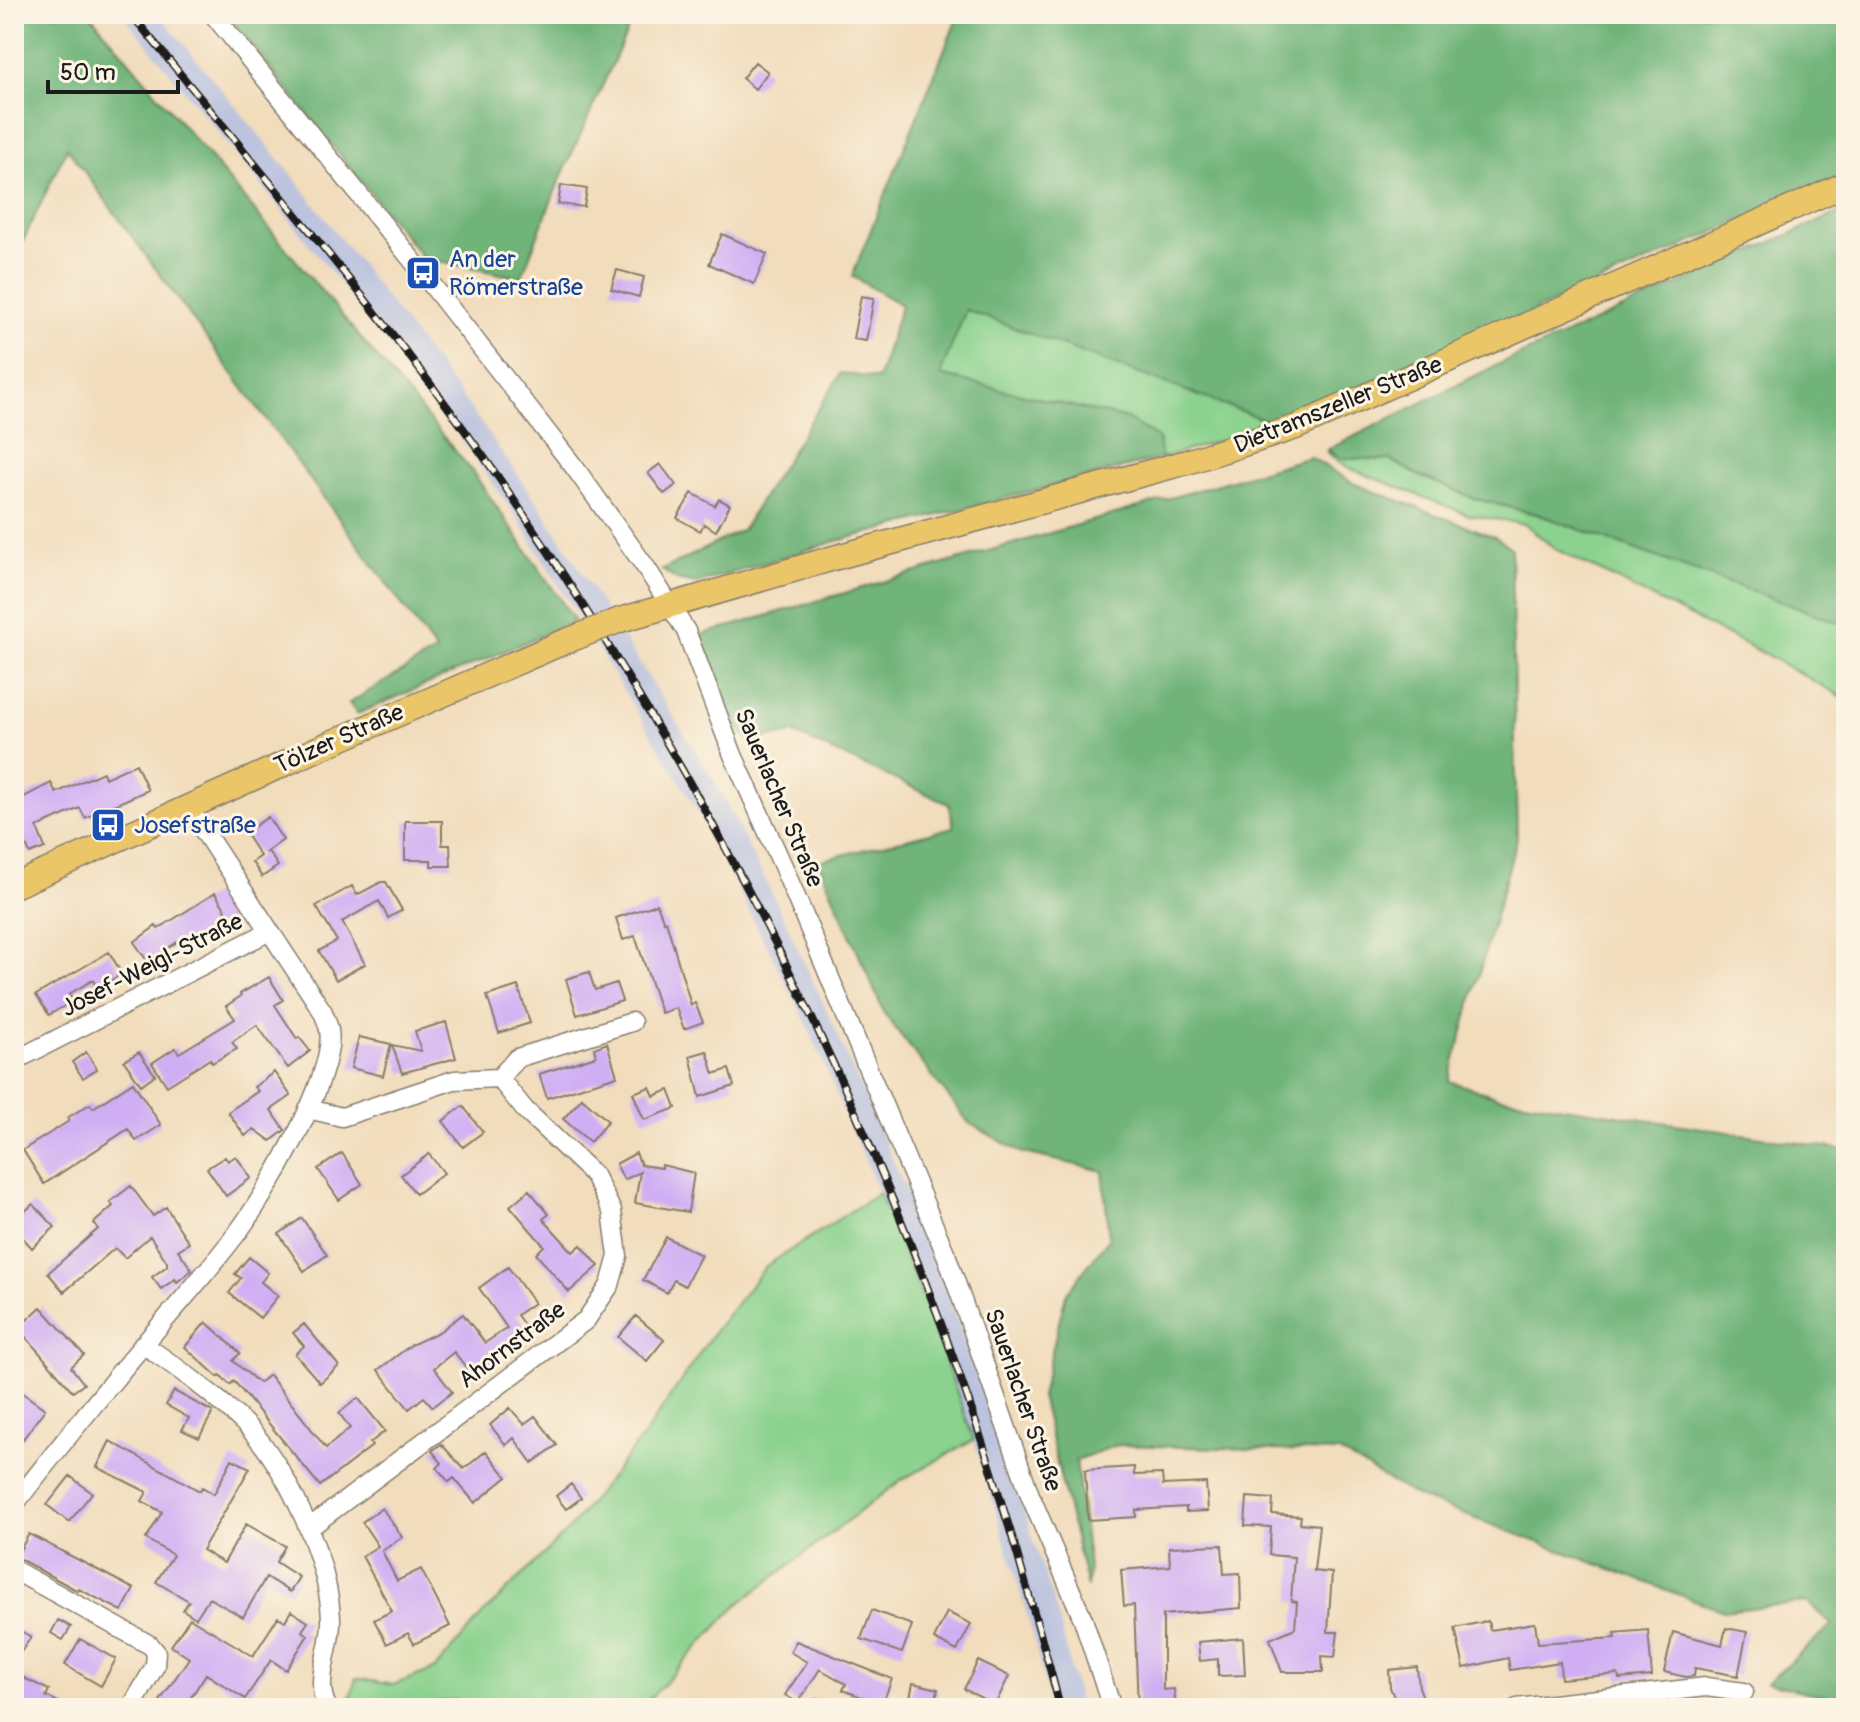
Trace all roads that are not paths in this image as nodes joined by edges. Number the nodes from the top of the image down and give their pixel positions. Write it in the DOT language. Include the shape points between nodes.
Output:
graph roads {
  1 [pos="213,14"];
  2 [pos="1846,184"];
  3 [pos="669,604"];
  4 [pos="188,807"];
  5 [pos="14,886"];
  6 [pos="268,932"];
  7 [pos="632,1022"];
  8 [pos="14,1061"];
  9 [pos="499,1078"];
  10 [pos="308,1109"];
  11 [pos="143,1344"];
  12 [pos="14,1505"];
  13 [pos="309,1528"];
  14 [pos="14,1570"];
  15 [pos="1744,1692"];
  16 [pos="131,1708"];
  17 [pos="328,1708"];
  18 [pos="436,1708"];
  19 [pos="456,1708"];
  20 [pos="1112,1708"];
  21 [pos="1517,1708"];
  1 -- 3 [label="street, Sauerlacher Straße" via="575,468"];
  2 -- 3 [label="main road, Dietramszeller Straße" via="1296,427 1187,462"];
  3 -- 4 [label="main road, Tölzer Straße, bridge" via="559,644"];
  3 -- 20 [label="street, Sauerlacher Straße" via="686,631 733,755 947,1257"];
  4 -- 5 [label="main road, Tölzer Straße"];
  4 -- 6 [label="street"];
  6 -- 8 [label="street, Josef-Weigl-Straße"];
  6 -- 10 [label="street" via="323,1012 330,1031 321,1079"];
  7 -- 9 [label="street" via="517,1058"];
  9 -- 10 [label="street" via="454,1080 342,1117"];
  9 -- 13 [label="street, Ahornstraße" via="594,1175 603,1191 617,1235 610,1285 586,1320"];
  10 -- 11 [label="street" via="236,1235"];
  11 -- 12 [label="street"];
  11 -- 13 [label="street" via="247,1426 270,1454"];
  13 -- 17 [label="street" via="330,1602 332,1628 321,1687"];
  14 -- 16 [label="street" via="156,1652 155,1666"];
  15 -- 21 [label="street" via="1706,1687"];
  18 -- 19 [label="street"];
}
